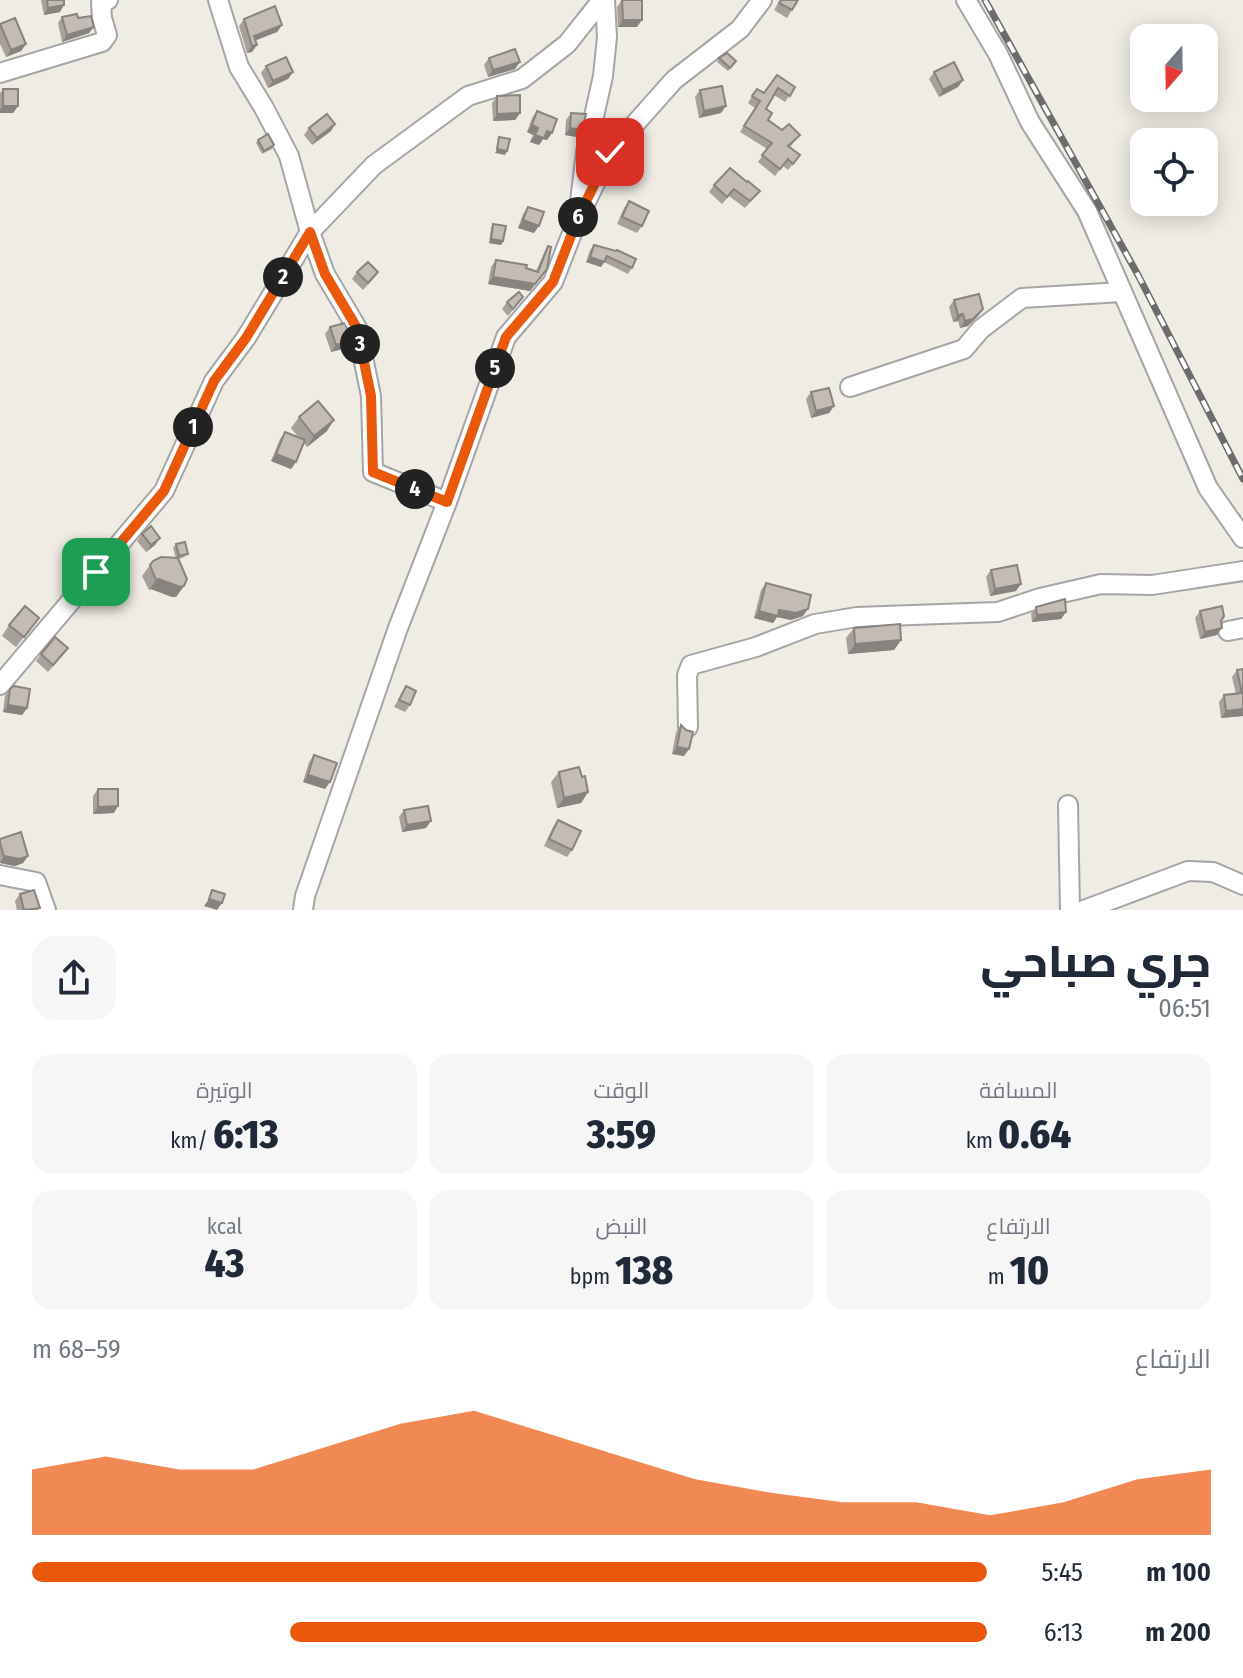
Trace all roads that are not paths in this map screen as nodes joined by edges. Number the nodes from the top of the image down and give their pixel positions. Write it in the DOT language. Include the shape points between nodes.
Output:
graph roads {
  1 [pos="108,0"];
  2 [pos="218,0"];
  3 [pos="603,0"];
  4 [pos="762,0"];
  5 [pos="966,0"];
  6 [pos="0,73"];
  7 [pos="578,218"];
  8 [pos="310,232"];
  9 [pos="1122,292"];
  10 [pos="850,387"];
  11 [pos="447,502"];
  12 [pos="1243,538"];
  13 [pos="1243,571"];
  14 [pos="0,685"];
  15 [pos="688,727"];
  16 [pos="1068,805"];
  17 [pos="0,875"];
  18 [pos="1243,885"];
  19 [pos="46,910"];
  20 [pos="303,910"];
  21 [pos="1070,910"];
  22 [pos="1084,910"];
  1 -- 6 [label="street" via="101,3 107,35 102,42"];
  2 -- 8 [label="street" via="239,67 289,156"];
  3 -- 7 [label="street" via="603,76"];
  3 -- 8 [label="street" via="567,44 522,79 468,96 374,165"];
  4 -- 7 [label="street" via="740,29 674,80 610,152"];
  5 -- 9 [label="street" via="1030,122 1087,211"];
  7 -- 11 [label="street" via="553,282 506,337"];
  8 -- 11 [label="street" via="325,274 357,328 371,396 373,472"];
  8 -- 14 [label="street" via="214,381 164,491"];
  9 -- 10 [label="street" via="1022,298 964,349"];
  9 -- 12 [label="street" via="1208,488"];
  11 -- 20 [label="street" via="392,643"];
  13 -- 15 [label="street" via="1152,585 1101,584 998,612 857,617 815,624 691,665"];
  16 -- 21 [label="street"];
  17 -- 19 [label="street" via="36,882"];
  18 -- 22 [label="street" via="1213,872 1188,871"];
}
